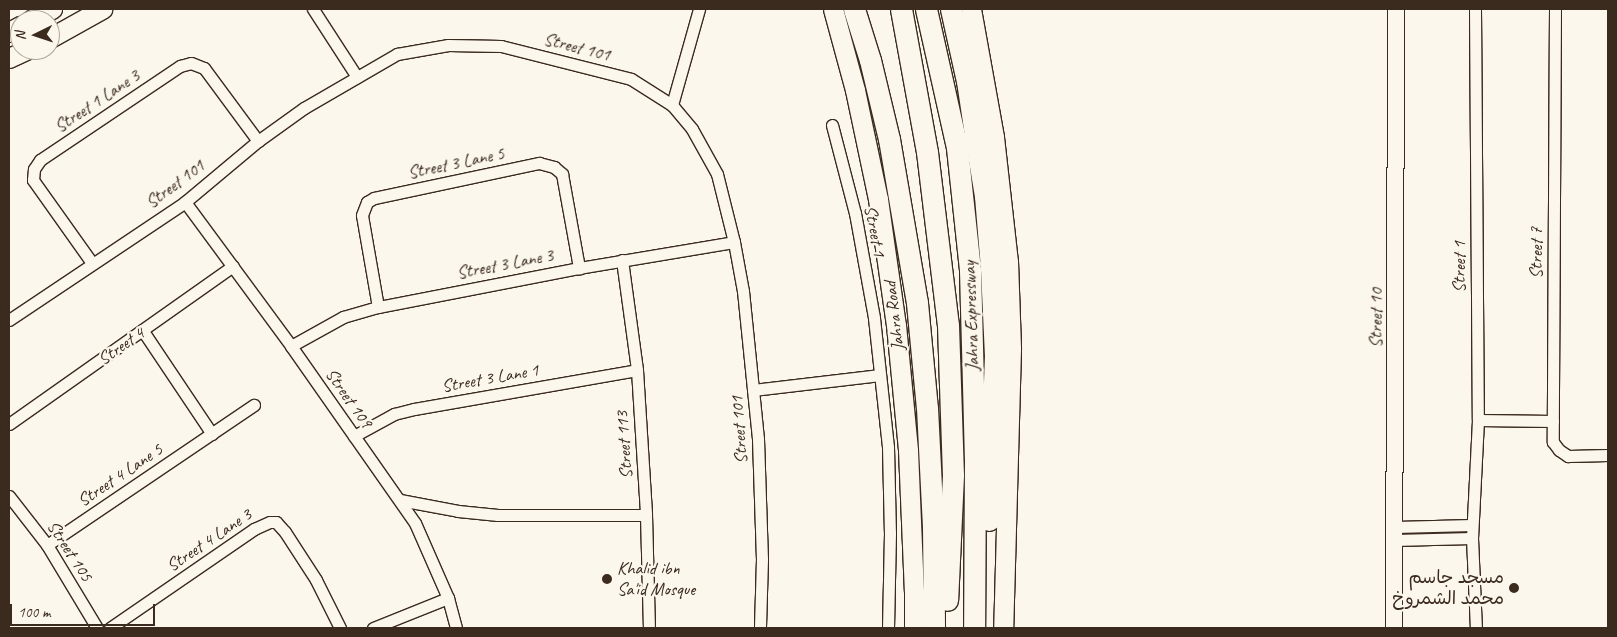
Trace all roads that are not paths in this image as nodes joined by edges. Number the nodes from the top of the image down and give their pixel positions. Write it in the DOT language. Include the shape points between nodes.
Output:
graph roads {
  1 [pos="102,9"];
  2 [pos="313,9"];
  3 [pos="699,9"];
  4 [pos="833,9"];
  5 [pos="854,9"];
  6 [pos="900,9"];
  7 [pos="926,9"];
  8 [pos="951,9"];
  9 [pos="971,9"];
  10 [pos="1396,9"];
  11 [pos="1475,9"];
  12 [pos="1555,9"];
  13 [pos="60,32"];
  14 [pos="358,77"];
  15 [pos="672,105"];
  16 [pos="832,125"];
  17 [pos="258,141"];
  18 [pos="185,202"];
  19 [pos="734,242"];
  20 [pos="622,260"];
  21 [pos="92,263"];
  22 [pos="232,266"];
  23 [pos="579,268"];
  24 [pos="378,307"];
  25 [pos="9,320"];
  26 [pos="143,331"];
  27 [pos="291,346"];
  28 [pos="637,370"];
  29 [pos="880,375"];
  30 [pos="753,390"];
  31 [pos="254,405"];
  32 [pos="1478,420"];
  33 [pos="1553,421"];
  34 [pos="9,424"];
  35 [pos="212,434"];
  36 [pos="354,436"];
  37 [pos="1608,455"];
  38 [pos="9,496"];
  39 [pos="400,500"];
  40 [pos="646,515"];
  41 [pos="1472,525"];
  42 [pos="1395,533"];
  43 [pos="1472,538"];
  44 [pos="48,545"];
  45 [pos="914,591"];
  46 [pos="448,598"];
  47 [pos="974,626"];
  48 [pos="97,628"];
  49 [pos="110,628"];
  50 [pos="340,628"];
  51 [pos="373,628"];
  52 [pos="456,628"];
  53 [pos="649,628"];
  54 [pos="760,628"];
  55 [pos="888,628"];
  56 [pos="905,628"];
  57 [pos="914,628"];
  58 [pos="934,628"];
  59 [pos="946,628"];
  60 [pos="1003,628"];
  61 [pos="1394,628"];
  62 [pos="1476,628"];
  1 -- 13 [label="main road"];
  2 -- 14 [label="street"];
  3 -- 15 [label="street"];
  4 -- 45 [label="main road, Jahra Road" via="855,90 884,238 908,450"];
  5 -- 58 [label="highway" via="889,139 917,302 927,408"];
  6 -- 59 [label="highway, Jahra Expressway" via="927,152 948,333 953,474"];
  7 -- 47 [label="highway, Jahra Expressway" via="957,148 966,224 976,458"];
  8 -- 47 [label="highway" via="967,81 985,196 995,355 986,567"];
  9 -- 60 [label="main road" via="994,137 1008,261 1011,349"];
  10 -- 42 [label="street, Street 10"];
  11 -- 32 [label="street, Street 1"];
  12 -- 33 [label="street, Street 7"];
  14 -- 15 [label="street, Street 101" via="397,54 448,45 501,46 631,78"];
  14 -- 17 [label="street, Street 101" via="304,108"];
  15 -- 19 [label="street, Street 101" via="692,130 718,174"];
  16 -- 29 [label="street, Street 1" via="855,213 874,318"];
  17 -- 18 [label="street, Street 101"];
  17 -- 21 [label="street, Street 1 Lane 3" via="204,68 191,63 180,66 40,160 34,169 33,180"];
  18 -- 21 [label="street, Street 101"];
  18 -- 22 [label="street, Street 109"];
  19 -- 20 [label="street, Street 3 Lane 3"];
  19 -- 30 [label="street, Street 101" via="743,291"];
  20 -- 23 [label="street, Street 3 Lane 3"];
  20 -- 28 [label="street, Street 113"];
  21 -- 25 [label="street, Street 101"];
  22 -- 26 [label="street, Street 4"];
  22 -- 27 [label="street, Street 109"];
  23 -- 24 [label="street, Street 3 Lane 3"];
  23 -- 24 [label="street, Street 3 Lane 5" via="562,174 550,165 539,164 367,202 362,215"];
  24 -- 27 [label="street, Street 3 Lane 3" via="343,318"];
  26 -- 34 [label="street, Street 4"];
  26 -- 35 [label="street"];
  27 -- 36 [label="street, Street 109"];
  28 -- 36 [label="street, Street 3 Lane 1" via="414,409 394,414"];
  28 -- 40 [label="street, Street 113"];
  29 -- 30 [label="street"];
  29 -- 55 [label="street, Street 1" via="888,447"];
  30 -- 54 [label="street, Street 101" via="762,550"];
  31 -- 35 [label="street, Street 4 Lane 5"];
  32 -- 33 [label="street"];
  32 -- 41 [label="street, Street 1"];
  33 -- 37 [label="street, Street 7" via="1553,442 1558,450 1568,456"];
  35 -- 44 [label="street, Street 4 Lane 5"];
  36 -- 39 [label="street, Street 109"];
  38 -- 44 [label="street, Street 105"];
  39 -- 40 [label="street" via="498,515"];
  39 -- 46 [label="street, Street 109" via="416,523"];
  40 -- 53 [label="street, Street 113"];
  41 -- 42 [label="street"];
  41 -- 43 [label="street, Street 1"];
  42 -- 43 [label="street"];
  42 -- 61 [label="street, Street 10"];
  43 -- 62 [label="street, Street 1"];
  44 -- 48 [label="street, Street 105"];
  45 -- 56 [label="street"];
  45 -- 57 [label="main road, Jahra Road"];
  46 -- 51 [label="street"];
  46 -- 52 [label="street, Street 109"];
  49 -- 50 [label="street, Street 4 Lane 3" via="254,529 276,522 316,580"];
}
